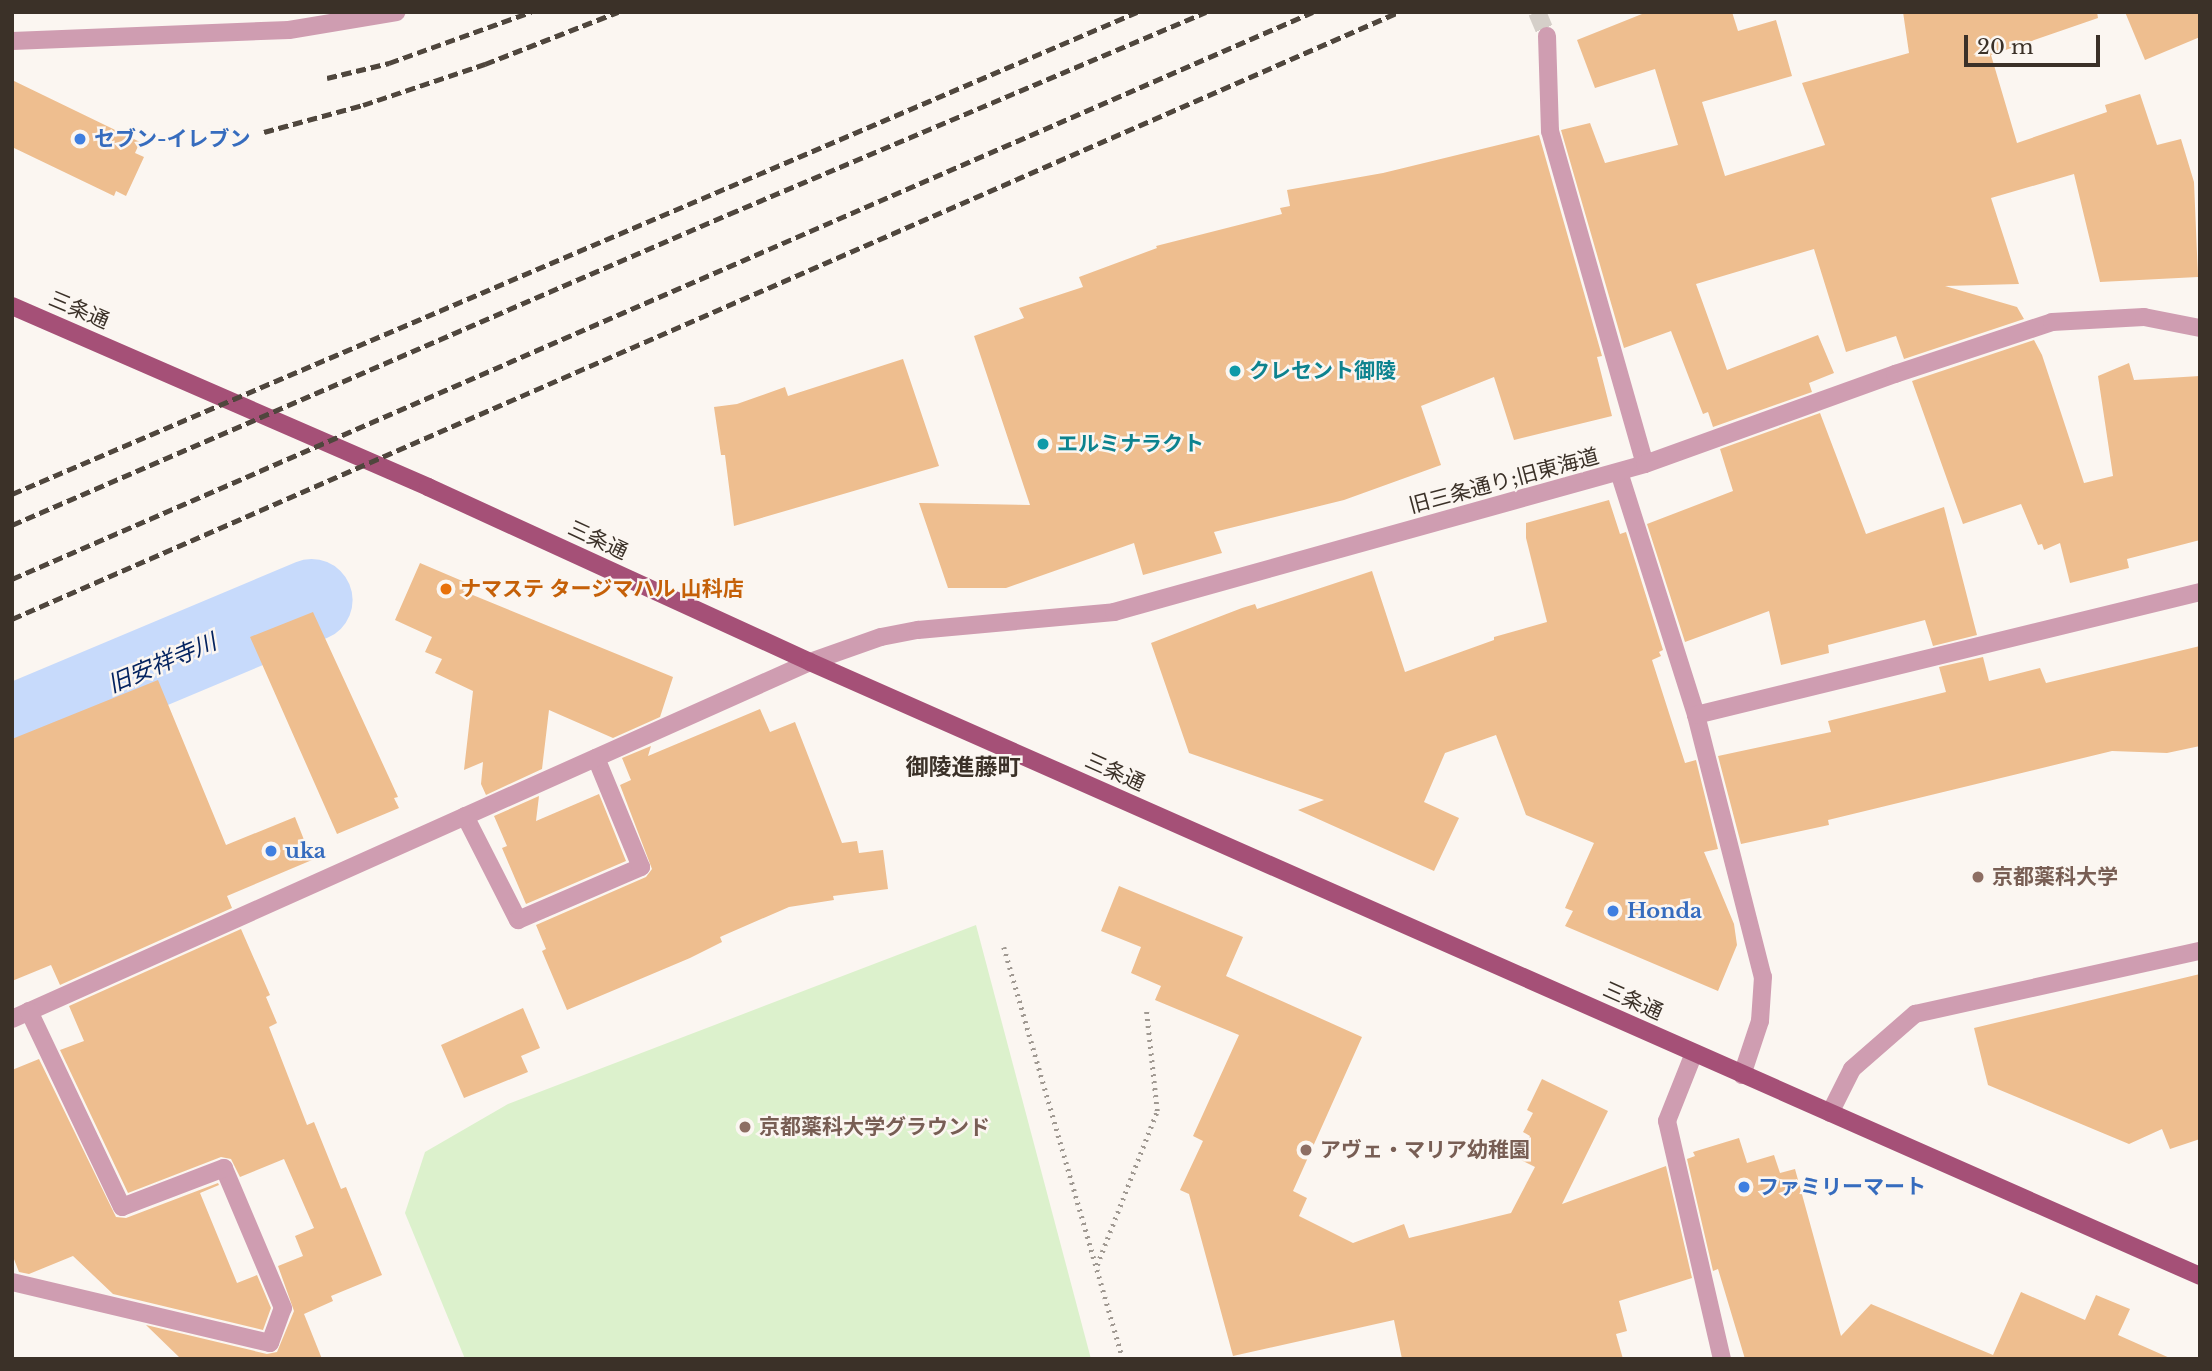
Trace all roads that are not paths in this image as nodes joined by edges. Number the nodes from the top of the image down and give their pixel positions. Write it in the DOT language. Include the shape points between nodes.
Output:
graph roads {
  1 [pos="397,12"];
  2 [pos="1547,36"];
  3 [pos="12,41"];
  4 [pos="12,306"];
  5 [pos="2200,328"];
  6 [pos="1645,464"];
  7 [pos="1619,472"];
  8 [pos="2200,592"];
  9 [pos="810,662"];
  10 [pos="1696,715"];
  11 [pos="596,758"];
  12 [pos="465,816"];
  13 [pos="2200,951"];
  14 [pos="21,1015"];
  15 [pos="1694,1053"];
  16 [pos="1742,1074"];
  17 [pos="1830,1113"];
  18 [pos="2200,1276"];
  19 [pos="12,1282"];
  20 [pos="1722,1359"];
  1 -- 3 [label="street" via="289,30"];
  2 -- 6 [label="street" via="1550,131"];
  4 -- 9 [label="main road, 三条通" via="428,487"];
  5 -- 6 [label="street, 旧三条通り;旧東海道" via="2144,317 2052,322"];
  6 -- 7 [label="street, 旧三条通り;旧東海道"];
  7 -- 9 [label="street, 旧三条通り;旧東海道" via="1114,612 918,630 881,637"];
  7 -- 10 [label="street"];
  8 -- 10 [label="street"];
  9 -- 11 [label="street, 旧三条通り;旧東海道"];
  9 -- 15 [label="main road, 三条通"];
  10 -- 16 [label="street" via="1763,977 1760,1021"];
  11 -- 12 [label="street, 旧三条通り;旧東海道"];
  11 -- 12 [label="street" via="641,867 517,920"];
  12 -- 14 [label="street, 旧三条通り;旧東海道"];
  13 -- 17 [label="street" via="1915,1014 1852,1069"];
  14 -- 19 [label="street" via="121,1207 224,1168 283,1308 270,1343"];
  15 -- 16 [label="main road, 三条通"];
  15 -- 20 [label="street" via="1667,1121"];
  16 -- 17 [label="main road, 三条通"];
  17 -- 18 [label="main road, 三条通"];
}
